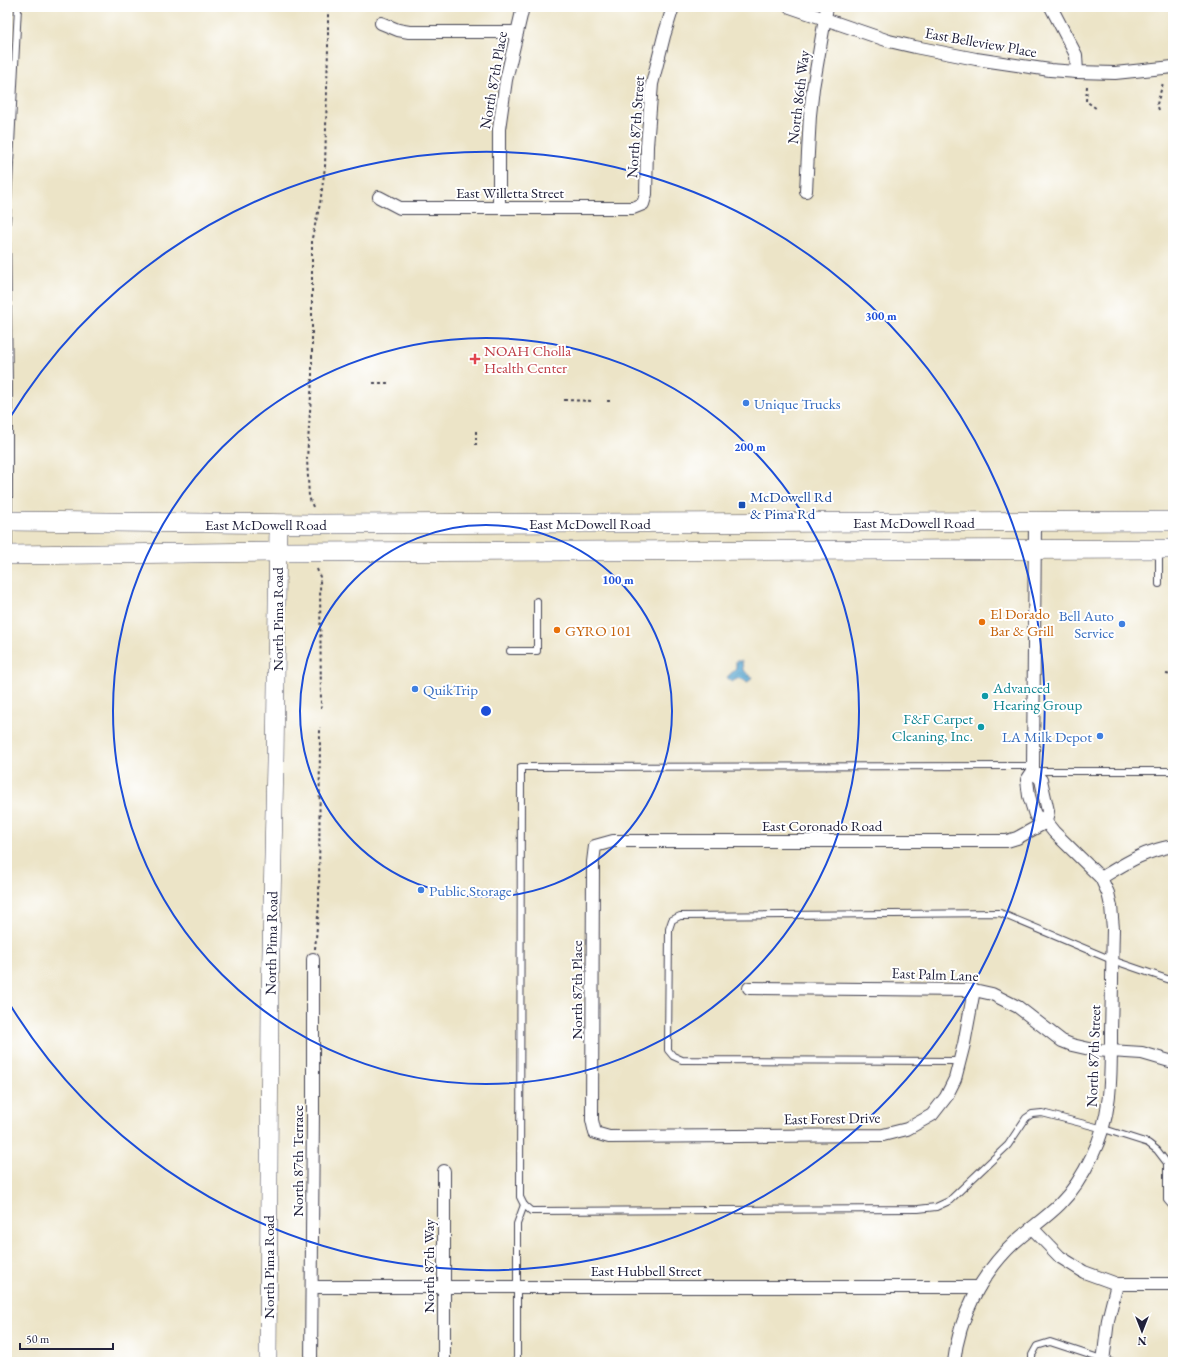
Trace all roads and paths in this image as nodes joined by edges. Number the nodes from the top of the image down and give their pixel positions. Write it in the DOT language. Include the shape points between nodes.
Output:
graph roads {
  1 [pos="18,7"];
  2 [pos="328,7"];
  3 [pos="523,7"];
  4 [pos="673,7"];
  5 [pos="790,7"];
  6 [pos="827,7"];
  7 [pos="1051,7"];
  8 [pos="825,20"];
  9 [pos="381,23"];
  10 [pos="517,32"];
  11 [pos="1173,67"];
  12 [pos="1076,72"];
  13 [pos="1163,83"];
  14 [pos="1087,86"];
  15 [pos="1097,109"];
  16 [pos="1160,110"];
  17 [pos="806,191"];
  18 [pos="379,197"];
  19 [pos="643,204"];
  20 [pos="499,208"];
  21 [pos="7,222"];
  22 [pos="7,236"];
  23 [pos="373,383"];
  24 [pos="388,383"];
  25 [pos="564,400"];
  26 [pos="593,401"];
  27 [pos="607,401"];
  28 [pos="613,401"];
  29 [pos="476,431"];
  30 [pos="476,445"];
  31 [pos="313,507"];
  32 [pos="8,521"];
  33 [pos="1173,521"];
  34 [pos="872,522"];
  35 [pos="1035,522"];
  36 [pos="609,523"];
  37 [pos="278,524"];
  38 [pos="1035,549"];
  39 [pos="1166,549"];
  40 [pos="873,550"];
  41 [pos="608,551"];
  42 [pos="277,552"];
  43 [pos="8,555"];
  44 [pos="317,570"];
  45 [pos="1159,584"];
  46 [pos="537,601"];
  47 [pos="510,652"];
  48 [pos="1166,674"];
  49 [pos="1173,674"];
  50 [pos="321,709"];
  51 [pos="320,727"];
  52 [pos="1033,769"];
  53 [pos="1173,771"];
  54 [pos="1046,822"];
  55 [pos="595,846"];
  56 [pos="1173,846"];
  57 [pos="1101,878"];
  58 [pos="314,956"];
  59 [pos="1112,960"];
  60 [pos="1173,981"];
  61 [pos="749,988"];
  62 [pos="974,990"];
  63 [pos="1111,1051"];
  64 [pos="960,1061"];
  65 [pos="1173,1062"];
  66 [pos="1104,1129"];
  67 [pos="596,1133"];
  68 [pos="444,1171"];
  69 [pos="524,1205"];
  70 [pos="1173,1207"];
  71 [pos="1032,1228"];
  72 [pos="1117,1284"];
  73 [pos="1173,1284"];
  74 [pos="516,1286"];
  75 [pos="312,1287"];
  76 [pos="444,1287"];
  77 [pos="979,1287"];
  78 [pos="1106,1361"];
  79 [pos="268,1362"];
  80 [pos="311,1362"];
  81 [pos="444,1362"];
  82 [pos="516,1362"];
  83 [pos="954,1362"];
  84 [pos="1032,1362"];
  1 -- 21 [label="lane"];
  2 -- 31 [label="path" via="325,167 312,238 312,379 307,458 309,497"];
  3 -- 10 [label="street, North 87th Place"];
  4 -- 19 [label="street, North 87th Street" via="652,84 646,194"];
  5 -- 8 [label="street, East Belleview Place"];
  6 -- 8 [label="street, North 86th Way"];
  7 -- 12 [label="street" via="1076,55"];
  8 -- 12 [label="street, East Belleview Place" via="915,47 976,59"];
  8 -- 17 [label="street, North 86th Way" via="813,88"];
  9 -- 10 [label="street" via="409,32"];
  10 -- 20 [label="street, North 87th Place" via="506,80 499,129"];
  11 -- 12 [label="street, East Belleview Place" via="1115,73"];
  13 -- 16 [label="path" via="1156,104"];
  14 -- 15 [label="path" via="1086,101"];
  18 -- 20 [label="street, East Willetta Street" via="400,208"];
  19 -- 20 [label="street, East Willetta Street" via="633,208"];
  22 -- 32 [label="lane"];
  23 -- 24 [label="path"];
  25 -- 26 [label="path"];
  27 -- 28 [label="path"];
  29 -- 30 [label="path"];
  32 -- 37 [label="main road, East McDowell Road"];
  32 -- 43 [label="lane"];
  33 -- 35 [label="main road, East McDowell Road"];
  34 -- 35 [label="main road, East McDowell Road"];
  34 -- 36 [label="main road, East McDowell Road"];
  34 -- 40 [label="main road"];
  35 -- 38 [label="street, North 87th Street"];
  36 -- 37 [label="main road, East McDowell Road"];
  36 -- 41 [label="main road"];
  37 -- 42 [label="main road, North Pima Road"];
  38 -- 39 [label="main road, East McDowell Road"];
  38 -- 40 [label="main road, East McDowell Road"];
  38 -- 52 [label="street, North 87th Street"];
  39 -- 45 [label="lane"];
  40 -- 41 [label="main road, East McDowell Road"];
  41 -- 42 [label="main road, East McDowell Road"];
  42 -- 43 [label="main road, East McDowell Road"];
  42 -- 79 [label="main road, North Pima Road"];
  44 -- 50 [label="path" via="320,577"];
  46 -- 47 [label="lane" via="537,651"];
  48 -- 49 [label="path"];
  51 -- 58 [label="path" via="319,905"];
  52 -- 53 [label="lane"];
  52 -- 54 [label="street, North 87th Street" via="1027,780 1029,796 1035,815"];
  52 -- 69 [label="lane" via="521,767 520,1197"];
  54 -- 55 [label="street, East Coronado Road" via="1007,841 613,841"];
  54 -- 57 [label="street, North 87th Street"];
  55 -- 67 [label="street, North 87th Place" via="592,862 592,1120"];
  56 -- 57 [label="street" via="1159,848 1139,856"];
  57 -- 59 [label="street, North 87th Street" via="1111,906"];
  58 -- 75 [label="street, North 87th Terrace"];
  59 -- 60 [label="lane"];
  59 -- 63 [label="street, North 87th Street"];
  59 -- 64 [label="lane" via="1000,913 680,916 672,920 669,929 668,1050 673,1056 682,1060"];
  61 -- 62 [label="street, East Palm Lane"];
  62 -- 63 [label="street, East Palm Lane" via="992,994 1018,1007 1072,1046"];
  62 -- 64 [label="street, East Forest Drive"];
  63 -- 65 [label="street, East Palm Lane" via="1142,1052"];
  63 -- 66 [label="street, North 87th Street" via="1110,1091"];
  64 -- 67 [label="street, East Forest Drive" via="946,1097 932,1114 907,1129 883,1135 609,1137"];
  66 -- 69 [label="lane" via="1042,1113 1032,1114 1026,1118 1008,1145 949,1201 936,1207 531,1211"];
  66 -- 70 [label="lane" via="1148,1143 1163,1156 1167,1163 1167,1200"];
  66 -- 71 [label="street, North 87th Street" via="1093,1156 1072,1190"];
  68 -- 76 [label="street, North 87th Way"];
  69 -- 74 [label="lane" via="517,1224"];
  71 -- 72 [label="street" via="1060,1257 1084,1272"];
  71 -- 77 [label="street, North 87th Street" via="1002,1255"];
  72 -- 73 [label="street"];
  72 -- 78 [label="street" via="1108,1320"];
  74 -- 76 [label="street, East Hubbell Street"];
  74 -- 77 [label="street, East Hubbell Street"];
  74 -- 82 [label="lane"];
  75 -- 76 [label="street, East Hubbell Street"];
  75 -- 80 [label="street, North 87th Terrace"];
  76 -- 81 [label="street, North 87th Way"];
  77 -- 83 [label="street, North 87th Street" via="960,1330"];
  78 -- 84 [label="lane" via="1050,1342 1037,1346 1032,1355"];
}
